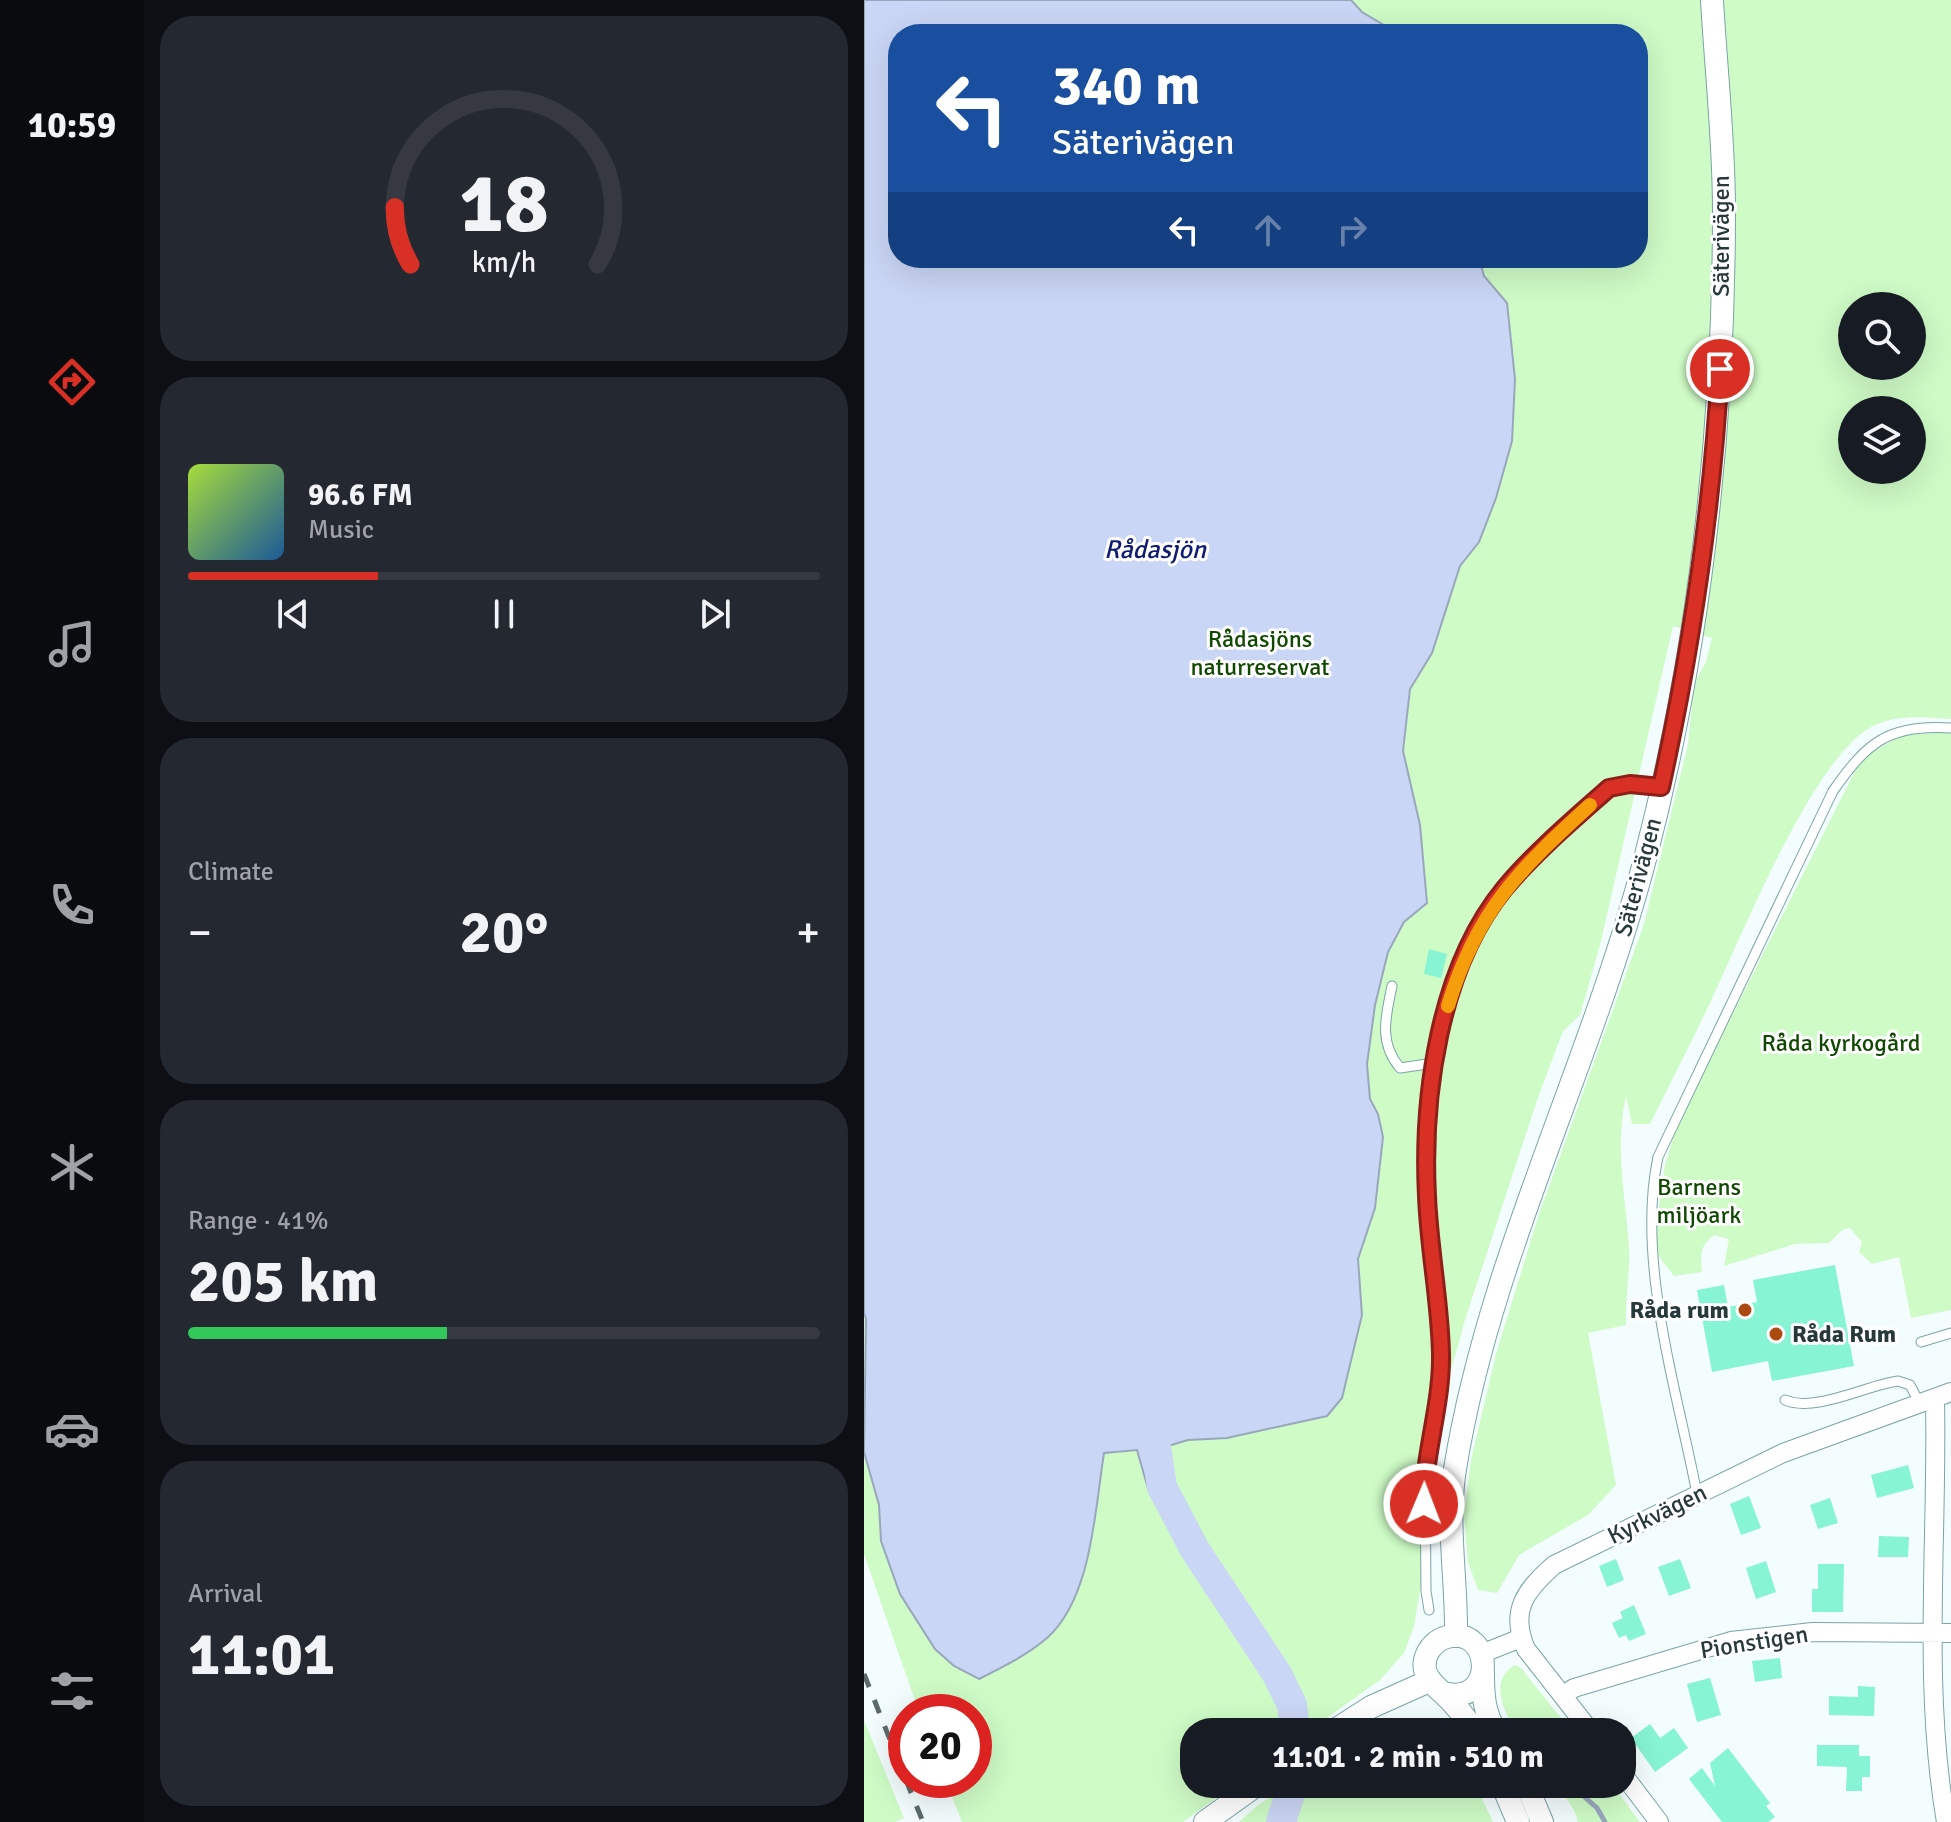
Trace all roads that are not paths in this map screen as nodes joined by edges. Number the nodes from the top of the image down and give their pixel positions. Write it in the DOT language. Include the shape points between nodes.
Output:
graph roads {
  1 [pos="1712,0"];
  2 [pos="1951,728"];
  3 [pos="1661,787"];
  4 [pos="1392,986"];
  5 [pos="1434,1063"];
  6 [pos="1951,1333"];
  7 [pos="1921,1342"];
  8 [pos="1935,1399"];
  9 [pos="1785,1400"];
  10 [pos="1697,1494"];
  11 [pos="1429,1610"];
  12 [pos="1942,1633"];
  13 [pos="1456,1636"];
  14 [pos="1521,1638"];
  15 [pos="1482,1664"];
  16 [pos="1436,1687"];
  17 [pos="1564,1695"];
  18 [pos="1354,1718"];
  19 [pos="1463,1718"];
  20 [pos="1488,1718"];
  21 [pos="1581,1718"];
  22 [pos="1636,1792"];
  23 [pos="1238,1798"];
  24 [pos="1508,1798"];
  25 [pos="1532,1798"];
  26 [pos="1205,1822"];
  27 [pos="1518,1822"];
  28 [pos="1542,1822"];
  29 [pos="1659,1822"];
  30 [pos="1946,1822"];
  1 -- 3 [label="street, Säterivägen" via="1724,207 1716,437 1687,659"];
  2 -- 10 [label="lane" via="1901,731 1880,740 1863,750 1833,791 1658,1157 1650,1239"];
  3 -- 5 [label="lane" via="1609,788 1504,889 1457,975"];
  3 -- 13 [label="street, Säterivägen" via="1614,966 1494,1305 1468,1410 1451,1509"];
  4 -- 5 [label="lane" via="1385,1025 1391,1057 1400,1068"];
  5 -- 11 [label="lane" via="1425,1156 1441,1352 1425,1469"];
  6 -- 7 [label="lane"];
  8 -- 9 [label="lane" via="1898,1381 1819,1401"];
  8 -- 10 [label="street, Kyrkvägen" via="1783,1453"];
  8 -- 12 [label="street"];
  10 -- 14 [label="street, Kyrkvägen" via="1554,1565 1531,1585 1523,1602"];
  12 -- 17 [label="street, Pionstigen" via="1812,1632 1731,1641"];
  12 -- 30 [label="street" via="1935,1742"];
  13 -- 15 [label="street" via="1471,1641"];
  13 -- 16 [label="street" via="1442,1639 1429,1651 1425,1668"];
  14 -- 15 [label="street"];
  14 -- 17 [label="street"];
  15 -- 16 [label="street" via="1476,1686 1468,1692 1453,1695"];
  15 -- 20 [label="street"];
  16 -- 18 [label="street" via="1371,1707"];
  16 -- 19 [label="street"];
  17 -- 21 [label="street"];
  22 -- 29 [label="street"];
  23 -- 26 [label="street"];
  24 -- 27 [label="street"];
  25 -- 28 [label="street"];
}
